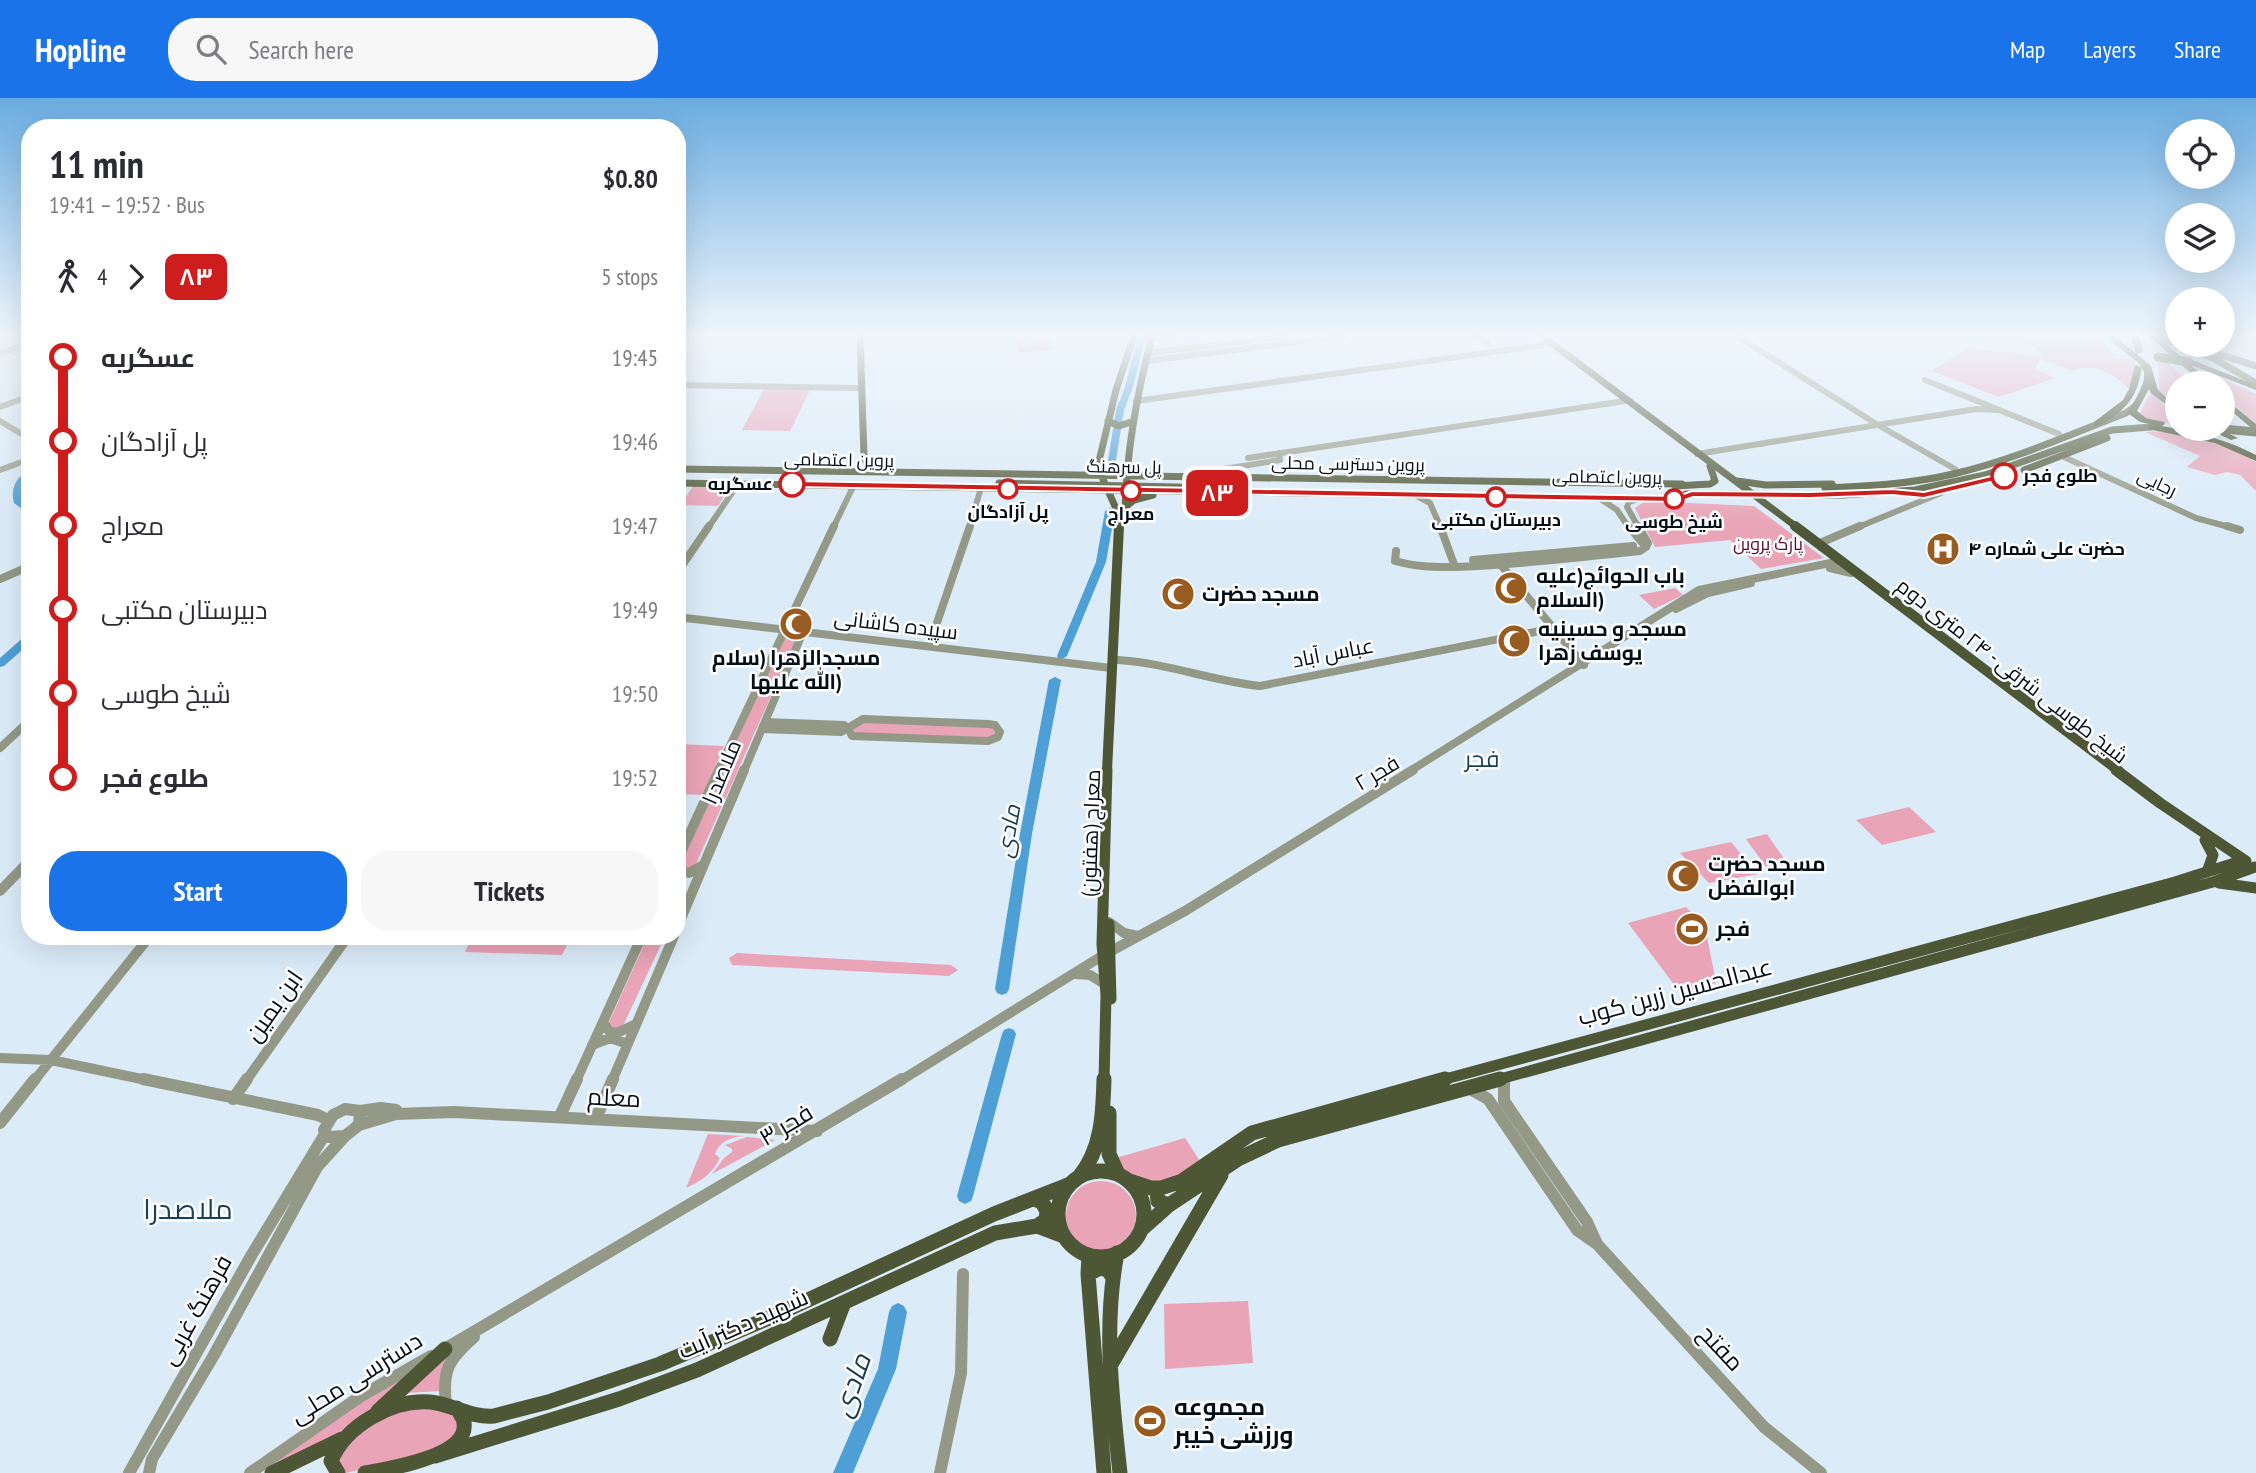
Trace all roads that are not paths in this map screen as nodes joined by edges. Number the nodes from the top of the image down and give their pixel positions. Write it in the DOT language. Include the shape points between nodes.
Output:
graph roads {
  1 [pos="19,400"];
  2 [pos="861,400"];
  3 [pos="1116,400"];
  4 [pos="1142,400"];
  5 [pos="1839,400"];
  6 [pos="1967,400"];
  7 [pos="2129,400"];
  8 [pos="2139,400"];
  9 [pos="1136,401"];
  10 [pos="1625,401"];
  11 [pos="1977,405"];
  12 [pos="0,407"];
  13 [pos="2134,407"];
  14 [pos="2235,411"];
  15 [pos="2235,417"];
  16 [pos="0,421"];
  17 [pos="1110,423"];
  18 [pos="1128,424"];
  19 [pos="2097,424"];
  20 [pos="2165,424"];
  21 [pos="1878,425"];
  22 [pos="2165,426"];
  23 [pos="2151,427"];
  24 [pos="2087,428"];
  25 [pos="2129,429"];
  26 [pos="2235,430"];
  27 [pos="2256,432"];
  28 [pos="21,434"];
  29 [pos="2059,434"];
  30 [pos="2235,440"];
  31 [pos="2256,450"];
  32 [pos="1279,453"];
  33 [pos="1697,454"];
  34 [pos="2064,457"];
  35 [pos="1248,458"];
  36 [pos="2256,458"];
  37 [pos="21,460"];
  38 [pos="1099,461"];
  39 [pos="863,465"];
  40 [pos="1125,466"];
  41 [pos="1710,466"];
  42 [pos="0,468"];
  43 [pos="1955,469"];
  44 [pos="686,471"];
  45 [pos="686,471"];
  46 [pos="835,471"];
  47 [pos="883,472"];
  48 [pos="1015,475"];
  49 [pos="1078,476"];
  50 [pos="1102,477"];
  51 [pos="1124,478"];
  52 [pos="1156,478"];
  53 [pos="1175,478"];
  54 [pos="947,480"];
  55 [pos="1733,480"];
  56 [pos="686,481"];
  57 [pos="686,481"];
  58 [pos="738,484"];
  59 [pos="1652,484"];
  60 [pos="1682,484"];
  61 [pos="854,485"];
  62 [pos="1290,485"];
  63 [pos="1221,486"];
  64 [pos="1828,486"];
  65 [pos="981,488"];
  66 [pos="1669,488"];
  67 [pos="1023,489"];
  68 [pos="1074,490"];
  69 [pos="1160,492"];
  70 [pos="1745,492"];
  71 [pos="1892,492"];
  72 [pos="1941,493"];
  73 [pos="1661,494"];
  74 [pos="1692,494"];
  75 [pos="1810,495"];
  76 [pos="1417,496"];
  77 [pos="1450,496"];
  78 [pos="1118,498"];
  79 [pos="1599,498"];
  80 [pos="1642,498"];
  81 [pos="1679,499"];
  82 [pos="1760,506"];
  83 [pos="1624,510"];
  84 [pos="1773,511"];
  85 [pos="1437,516"];
  86 [pos="2240,530"];
  87 [pos="1646,547"];
  88 [pos="686,560"];
  89 [pos="1833,560"];
  90 [pos="1454,564"];
  91 [pos="1500,564"];
  92 [pos="21,572"];
  93 [pos="0,580"];
  94 [pos="686,618"];
  95 [pos="1555,628"];
  96 [pos="783,629"];
  97 [pos="803,632"];
  98 [pos="929,646"];
  99 [pos="1571,647"];
  100 [pos="1600,655"];
  101 [pos="1114,664"];
  102 [pos="1584,664"];
  103 [pos="1568,674"];
  104 [pos="988,724"];
  105 [pos="763,726"];
  106 [pos="21,728"];
  107 [pos="844,728"];
  108 [pos="988,741"];
  109 [pos="0,748"];
  110 [pos="1111,780"];
  111 [pos="2205,840"];
  112 [pos="686,841"];
  113 [pos="703,865"];
  114 [pos="2250,866"];
  115 [pos="21,869"];
  116 [pos="686,872"];
  117 [pos="686,877"];
  118 [pos="2205,878"];
  119 [pos="696,884"];
  120 [pos="2256,888"];
  121 [pos="0,891"];
  122 [pos="686,907"];
  123 [pos="1109,922"];
  124 [pos="1138,936"];
  125 [pos="143,945"];
  126 [pos="342,945"];
  127 [pos="638,945"];
  128 [pos="670,945"];
  129 [pos="1106,954"];
  130 [pos="1073,974"];
  131 [pos="1103,983"];
  132 [pos="1793,991"];
  133 [pos="603,1022"];
  134 [pos="637,1023"];
  135 [pos="628,1044"];
  136 [pos="592,1045"];
  137 [pos="0,1058"];
  138 [pos="51,1060"];
  139 [pos="1504,1078"];
  140 [pos="1468,1088"];
  141 [pos="233,1099"];
  142 [pos="360,1111"];
  143 [pos="408,1112"];
  144 [pos="560,1116"];
  145 [pos="596,1118"];
  146 [pos="328,1120"];
  147 [pos="0,1123"];
  148 [pos="359,1125"];
  149 [pos="818,1131"];
  150 [pos="325,1134"];
  151 [pos="345,1136"];
  152 [pos="1224,1168"];
  153 [pos="1124,1178"];
  154 [pos="1073,1181"];
  155 [pos="1161,1188"];
  156 [pos="1034,1199"];
  157 [pos="1169,1205"];
  158 [pos="1037,1226"];
  159 [pos="1142,1229"];
  160 [pos="1061,1235"];
  161 [pos="1597,1244"];
  162 [pos="1117,1253"];
  163 [pos="1089,1255"];
  164 [pos="963,1274"];
  165 [pos="1088,1274"];
  166 [pos="1112,1276"];
  167 [pos="843,1305"];
  168 [pos="818,1316"];
  169 [pos="488,1324"];
  170 [pos="445,1349"];
  171 [pos="1110,1366"];
  172 [pos="452,1407"];
  173 [pos="368,1421"];
  174 [pos="353,1432"];
  175 [pos="435,1456"];
  176 [pos="129,1473"];
  177 [pos="149,1473"];
  178 [pos="250,1473"];
  179 [pos="272,1473"];
  180 [pos="338,1473"];
  181 [pos="365,1473"];
  182 [pos="940,1473"];
  183 [pos="1104,1473"];
  184 [pos="1120,1473"];
  185 [pos="1821,1473"];
  1 -- 12 [label="street"];
  2 -- 39 [label="main road"];
  3 -- 17 [label="main road"];
  4 -- 9 [label="street"];
  5 -- 21 [label="street"];
  6 -- 11 [label="street"];
  7 -- 19 [label="highway"];
  8 -- 13 [label="highway"];
  9 -- 18 [label="main road, معراج (هفتون)"];
  10 -- 32 [label="street"];
  10 -- 33 [label="main road"];
  11 -- 21 [label="street"];
  11 -- 29 [label="street"];
  13 -- 19 [label="main road"];
  13 -- 20 [label="highway" via="2134,416"];
  14 -- 27 [label="highway"];
  15 -- 27 [label="highway"];
  16 -- 28 [label="street"];
  17 -- 18 [label="main road"];
  17 -- 38 [label="main road"];
  18 -- 40 [label="main road, معراج (هفتون)"];
  19 -- 24 [label="main road"];
  21 -- 33 [label="street"];
  21 -- 43 [label="street"];
  22 -- 23 [label="highway"];
  23 -- 25 [label="main road, پروین اعتصامی"];
  23 -- 36 [label="highway" via="2211,439"];
  24 -- 29 [label="main road"];
  24 -- 64 [label="main road" via="1963,472 1877,485"];
  25 -- 34 [label="main road"];
  25 -- 71 [label="main road, پروین اعتصامی" via="2112,430 1985,475"];
  26 -- 27 [label="highway, bridge"];
  29 -- 43 [label="main road"];
  30 -- 31 [label="highway"];
  32 -- 35 [label="street"];
  32 -- 53 [label="street" via="1280,460"];
  33 -- 41 [label="main road"];
  33 -- 55 [label="main road"];
  34 -- 72 [label="main road"];
  34 -- 86 [label="street, رجایی" via="2196,518"];
  37 -- 42 [label="street"];
  38 -- 49 [label="main road" via="1092,471"];
  38 -- 50 [label="main road"];
  39 -- 46 [label="main road"];
  39 -- 47 [label="main road"];
  40 -- 51 [label="main road, معراج (هفتون)"];
  40 -- 52 [label="main road" via="1130,474"];
  41 -- 60 [label="main road" via="1716,481"];
  41 -- 70 [label="main road"];
  43 -- 64 [label="main road"];
  44 -- 46 [label="main road, پروین دسترسی محلی"];
  45 -- 54 [label="main road, پروین اعتصامی"];
  46 -- 47 [label="main road, پروین دسترسی محلی"];
  47 -- 48 [label="main road, پروین دسترسی محلی"];
  48 -- 49 [label="main road, پروین دسترسی محلی"];
  48 -- 54 [label="main road"];
  49 -- 50 [label="main road, پروین دسترسی محلی"];
  49 -- 68 [label="main road" via="1096,483"];
  50 -- 51 [label="main road, پروین دسترسی محلی"];
  50 -- 78 [label="main road"];
  51 -- 52 [label="main road, پروین دسترسی محلی"];
  51 -- 78 [label="main road, معراج (هفتون)"];
  52 -- 53 [label="main road, پروین دسترسی محلی"];
  52 -- 69 [label="main road" via="1138,480 1135,485"];
  53 -- 63 [label="main road, پروین دسترسی محلی"];
  54 -- 56 [label="main road, پروین اعتصامی"];
  54 -- 63 [label="main road, پل سرهنگ, bridge"];
  54 -- 67 [label="main road"];
  55 -- 64 [label="main road"];
  55 -- 70 [label="main road"];
  57 -- 58 [label="main road"];
  58 -- 61 [label="main road"];
  58 -- 88 [label="street"];
  59 -- 60 [label="main road, پروین دسترسی محلی"];
  59 -- 63 [label="main road, پروین دسترسی محلی"];
  59 -- 66 [label="main road"];
  60 -- 66 [label="main road"];
  61 -- 65 [label="main road"];
  61 -- 96 [label="street, ملاصدرا"];
  62 -- 63 [label="main road, پل سرهنگ"];
  62 -- 66 [label="main road, پروین اعتصامی"];
  63 -- 69 [label="main road"];
  63 -- 73 [label="main road, پروین اعتصامی"];
  63 -- 76 [label="main road"];
  64 -- 70 [label="main road, پروین اعتصامی"];
  65 -- 67 [label="main road"];
  65 -- 98 [label="street"];
  66 -- 70 [label="main road, پروین اعتصامی"];
  67 -- 68 [label="main road"];
  68 -- 78 [label="main road"];
  68 -- 78 [label="main road"];
  69 -- 78 [label="main road"];
  69 -- 78 [label="main road" via="1134,500"];
  70 -- 74 [label="main road, پروین اعتصامی"];
  70 -- 75 [label="main road, پروین اعتصامی"];
  70 -- 82 [label="main road, شیخ طوسی شرقی - ۲۴ متری دوم"];
  70 -- 84 [label="main road, شیخ طوسی شرقی - ۲۴ متری دوم"];
  71 -- 72 [label="main road"];
  71 -- 75 [label="main road, پروین اعتصامی"];
  72 -- 89 [label="street"];
  73 -- 74 [label="main road, پروین اعتصامی"];
  73 -- 81 [label="main road"];
  74 -- 81 [label="main road"];
  75 -- 84 [label="main road" via="1778,503"];
  76 -- 77 [label="main road"];
  76 -- 85 [label="street" via="1430,503"];
  77 -- 79 [label="main road"];
  77 -- 85 [label="street" via="1439,504"];
  78 -- 101 [label="main road, معراج (هفتون)" via="1126,554"];
  79 -- 80 [label="main road"];
  79 -- 83 [label="street"];
  80 -- 81 [label="main road"];
  80 -- 83 [label="street" via="1629,502"];
  81 -- 82 [label="main road" via="1740,500"];
  82 -- 89 [label="main road, شیخ طوسی شرقی - ۲۴ متری دوم"];
  83 -- 87 [label="street"];
  84 -- 89 [label="main road, شیخ طوسی شرقی - ۲۴ متری دوم"];
  85 -- 90 [label="street"];
  87 -- 90 [label="street"];
  87 -- 91 [label="street"];
  89 -- 100 [label="street, فجر ۲" via="1709,593 1658,617"];
  89 -- 111 [label="main road, شیخ طوسی شرقی - ۲۴ متری دوم"];
  89 -- 114 [label="main road, شیخ طوسی شرقی - ۲۴ متری دوم"];
  90 -- 90 [label="street" via="1408,563 1396,551 1395,555 1402,565"];
  90 -- 91 [label="street"];
  91 -- 95 [label="street"];
  92 -- 93 [label="street"];
  94 -- 96 [label="street, سپیده کاشانی"];
  95 -- 99 [label="street"];
  95 -- 101 [label="street, عباس آباد" via="1259,686 1160,664"];
  96 -- 97 [label="street, سپیده کاشانی"];
  96 -- 112 [label="street, ملاصدرا"];
  97 -- 98 [label="street, سپیده کاشانی"];
  97 -- 105 [label="street, ملاصدرا"];
  98 -- 101 [label="street, سپیده کاشانی"];
  99 -- 100 [label="street" via="1584,656"];
  99 -- 102 [label="street"];
  99 -- 103 [label="street"];
  100 -- 102 [label="street, فجر ۲"];
  101 -- 110 [label="main road, معراج (هفتون)"];
  102 -- 103 [label="street, فجر ۲"];
  103 -- 124 [label="street, فجر ۲"];
  104 -- 107 [label="street" via="863,719"];
  104 -- 108 [label="street" via="1005,732"];
  105 -- 107 [label="street"];
  105 -- 113 [label="street, ملاصدرا"];
  106 -- 109 [label="street"];
  107 -- 108 [label="street" via="861,738"];
  110 -- 123 [label="main road, معراج (هفتون)"];
  110 -- 129 [label="main road, معراج (هفتون)"];
  111 -- 114 [label="main road, شیخ طوسی شرقی - ۲۴ متری دوم"];
  111 -- 118 [label="main road" via="2215,856"];
  113 -- 116 [label="street"];
  113 -- 119 [label="street, ملاصدرا"];
  114 -- 118 [label="main road, عبدالحسین زرین کوب"];
  115 -- 121 [label="street"];
  117 -- 119 [label="street"];
  118 -- 120 [label="main road"];
  118 -- 132 [label="main road, عبدالحسین زرین کوب"];
  119 -- 122 [label="street, ملاصدرا"];
  123 -- 124 [label="street"];
  123 -- 129 [label="main road, معراج (هفتون)"];
  124 -- 129 [label="street, فجر ۲"];
  125 -- 138 [label="street"];
  126 -- 141 [label="street, ابن یمین"];
  127 -- 133 [label="street"];
  128 -- 134 [label="street"];
  129 -- 130 [label="street, فجر ۳"];
  129 -- 131 [label="main road, معراج (هفتون)"];
  129 -- 153 [label="main road, معراج (هفتون)" via="1108,1146"];
  130 -- 131 [label="street" via="1090,975"];
  130 -- 149 [label="street, فجر ۳"];
  131 -- 154 [label="main road, معراج (هفتون)" via="1103,1119 1096,1151"];
  132 -- 139 [label="main road, عبدالحسین زرین کوب"];
  132 -- 155 [label="main road, عبدالحسین زرین کوب" via="1274,1125 1252,1133 1182,1181"];
  133 -- 134 [label="street" via="613,1034"];
  133 -- 136 [label="street"];
  134 -- 135 [label="street"];
  135 -- 136 [label="street" via="605,1038"];
  135 -- 145 [label="street"];
  136 -- 144 [label="street"];
  137 -- 138 [label="street"];
  138 -- 141 [label="street"];
  138 -- 147 [label="street"];
  139 -- 140 [label="main road, عبدالحسین زرین کوب"];
  139 -- 161 [label="street, مفتح" via="1504,1101 1587,1222"];
  140 -- 152 [label="main road, عبدالحسین زرین کوب" via="1278,1140"];
  140 -- 161 [label="street, مفتح" via="1488,1098 1577,1230"];
  141 -- 146 [label="street"];
  142 -- 143 [label="street"];
  142 -- 146 [label="street" via="345,1109"];
  142 -- 148 [label="street"];
  143 -- 144 [label="street, معلم"];
  143 -- 148 [label="street, فرهنگ غربی"];
  144 -- 145 [label="street, معلم"];
  145 -- 149 [label="street, معلم"];
  146 -- 150 [label="street, فرهنگ غربی"];
  148 -- 151 [label="street, فرهنگ غربی"];
  149 -- 169 [label="street, فجر ۳"];
  150 -- 151 [label="street"];
  150 -- 176 [label="street, فرهنگ غربی"];
  151 -- 177 [label="street, فرهنگ غربی" via="317,1167 152,1459"];
  152 -- 157 [label="main road"];
  152 -- 171 [label="main road"];
  153 -- 154 [label="main road" via="1091,1172"];
  153 -- 155 [label="main road"];
  153 -- 159 [label="main road" via="1139,1191 1144,1203"];
  154 -- 156 [label="main road, شهید دکتر آیت"];
  154 -- 160 [label="main road" via="1056,1209"];
  155 -- 157 [label="main road" via="1158,1201"];
  156 -- 158 [label="main road" via="1047,1211 1046,1220"];
  156 -- 172 [label="main road, شهید دکتر آیت" via="790,1310 619,1379 506,1414 476,1416"];
  157 -- 159 [label="main road"];
  158 -- 160 [label="main road, شهید دکتر آیت"];
  158 -- 167 [label="main road, شهید دکتر آیت" via="995,1233"];
  159 -- 162 [label="main road"];
  160 -- 163 [label="main road" via="1077,1251"];
  161 -- 185 [label="street, مفتح" via="1765,1427"];
  162 -- 163 [label="main road"];
  162 -- 166 [label="main road"];
  163 -- 165 [label="main road"];
  164 -- 182 [label="street" via="961,1373"];
  165 -- 166 [label="main road" via="1100,1268"];
  165 -- 183 [label="main road"];
  166 -- 171 [label="main road"];
  167 -- 168 [label="main road, شهید دکتر آیت"];
  167 -- 168 [label="main road" via="830,1339"];
  168 -- 175 [label="main road, شهید دکتر آیت" via="619,1399"];
  169 -- 170 [label="street, دسترسی محلی"];
  169 -- 172 [label="street" via="446,1367 443,1379"];
  170 -- 173 [label="main road"];
  170 -- 178 [label="street, دسترسی محلی" via="372,1389"];
  171 -- 184 [label="main road"];
  172 -- 173 [label="main road, شهید دکتر آیت" via="410,1402"];
  172 -- 175 [label="main road" via="464,1419 464,1429 448,1451"];
  173 -- 174 [label="main road"];
  174 -- 179 [label="main road"];
  174 -- 180 [label="main road" via="332,1454"];
  175 -- 181 [label="main road, شهید دکتر آیت"];
}
